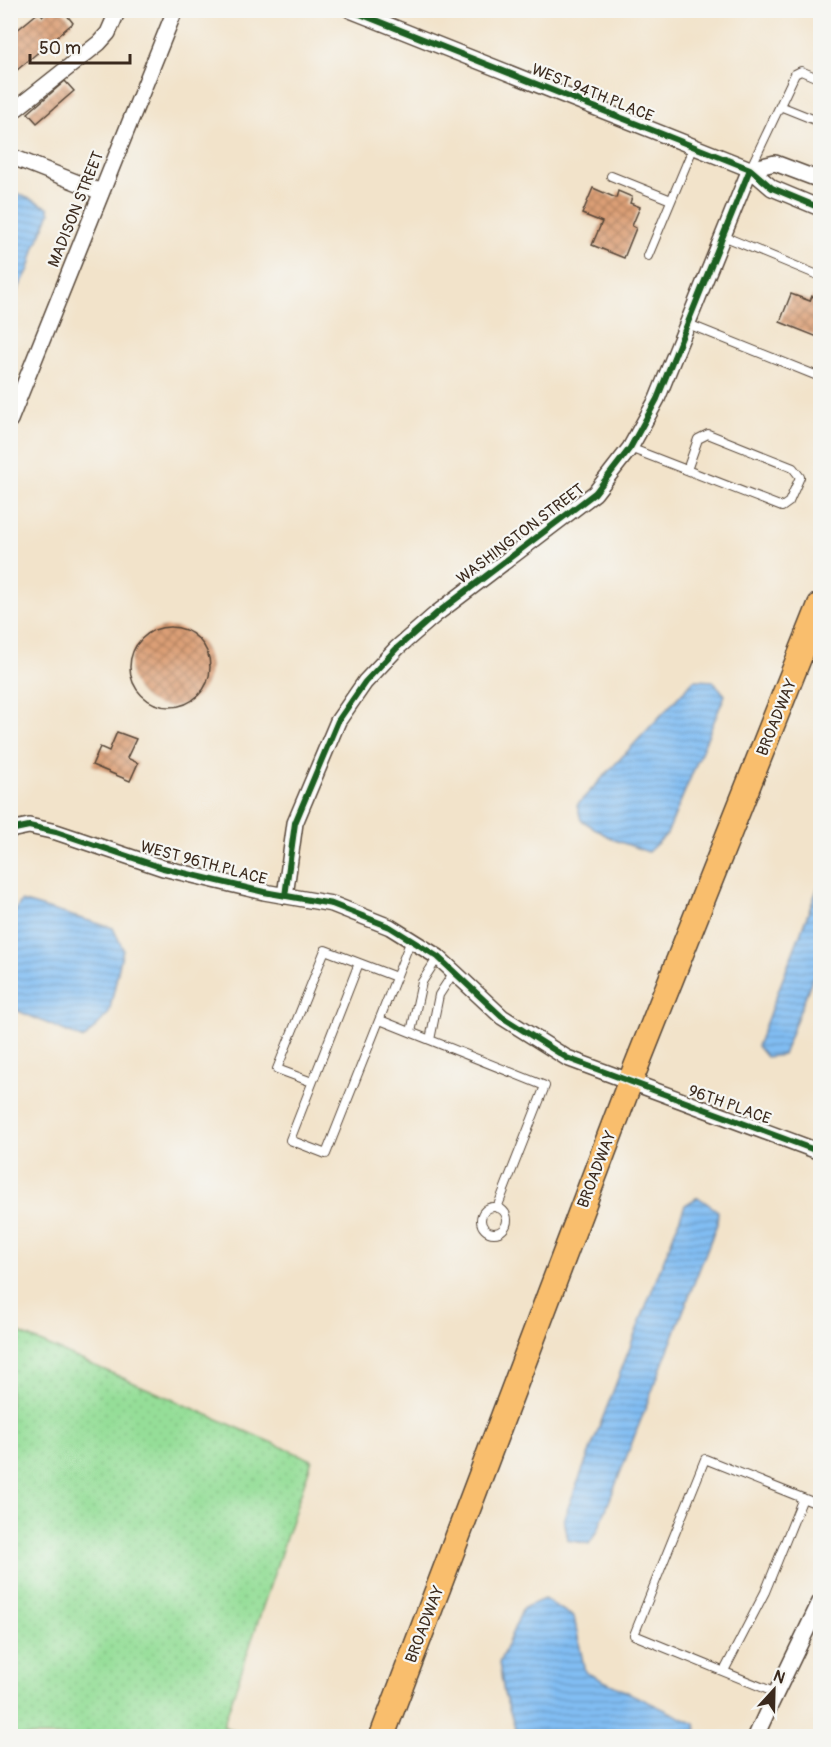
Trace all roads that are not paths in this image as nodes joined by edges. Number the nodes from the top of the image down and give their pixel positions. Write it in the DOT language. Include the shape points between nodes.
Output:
graph roads {
  1 [pos="118,10"];
  2 [pos="174,10"];
  3 [pos="350,10"];
  4 [pos="820,79"];
  5 [pos="780,106"];
  6 [pos="10,107"];
  7 [pos="820,122"];
  8 [pos="694,146"];
  9 [pos="10,156"];
  10 [pos="750,169"];
  11 [pos="611,176"];
  12 [pos="820,180"];
  13 [pos="101,192"];
  14 [pos="671,200"];
  15 [pos="820,208"];
  16 [pos="723,236"];
  17 [pos="648,256"];
  18 [pos="820,276"];
  19 [pos="688,324"];
  20 [pos="820,377"];
  21 [pos="10,420"];
  22 [pos="630,448"];
  23 [pos="687,470"];
  24 [pos="820,605"];
  25 [pos="10,830"];
  26 [pos="285,896"];
  27 [pos="411,940"];
  28 [pos="438,957"];
  29 [pos="359,963"];
  30 [pos="455,972"];
  31 [pos="396,977"];
  32 [pos="380,1020"];
  33 [pos="411,1032"];
  34 [pos="430,1040"];
  35 [pos="312,1082"];
  36 [pos="630,1082"];
  37 [pos="820,1135"];
  38 [pos="818,1151"];
  39 [pos="497,1208"];
  40 [pos="803,1498"];
  41 [pos="820,1505"];
  42 [pos="820,1602"];
  43 [pos="724,1671"];
  44 [pos="776,1693"];
  45 [pos="382,1737"];
  46 [pos="756,1737"];
  1 -- 6 [label="street" via="99,43 17,108"];
  2 -- 13 [label="street, MADISON STREET"];
  3 -- 8 [label="street, WEST 94TH PLACE"];
  4 -- 5 [label="lane" via="801,71 795,74"];
  5 -- 7 [label="lane"];
  5 -- 10 [label="lane"];
  8 -- 10 [label="street, WEST 94TH PLACE"];
  8 -- 14 [label="lane"];
  9 -- 13 [label="street"];
  10 -- 12 [label="street" via="776,163"];
  10 -- 15 [label="street, WEST 94TH PLACE" via="772,188"];
  10 -- 16 [label="street, WASHINGTON STREET"];
  11 -- 14 [label="lane"];
  13 -- 21 [label="street, MADISON STREET"];
  14 -- 17 [label="lane"];
  16 -- 18 [label="lane"];
  16 -- 19 [label="street, WASHINGTON STREET"];
  19 -- 20 [label="lane"];
  19 -- 22 [label="street, WASHINGTON STREET" via="657,399"];
  22 -- 23 [label="lane"];
  22 -- 26 [label="street, WASHINGTON STREET" via="595,493 436,614 365,682 338,721 295,823"];
  23 -- 23 [label="lane" via="782,507 789,502 800,477 793,468 708,434 698,439"];
  24 -- 36 [label="main road, BROADWAY"];
  25 -- 26 [label="street, WEST 96TH PLACE" via="29,826 56,832 163,868"];
  26 -- 27 [label="street, WEST 96TH PLACE" via="332,904 390,927"];
  27 -- 28 [label="street, WEST 96TH PLACE"];
  27 -- 31 [label="lane"];
  28 -- 30 [label="street, WEST 96TH PLACE"];
  28 -- 33 [label="lane" via="422,982"];
  29 -- 31 [label="lane"];
  29 -- 35 [label="lane"];
  29 -- 35 [label="lane" via="325,950 277,1069"];
  30 -- 34 [label="lane" via="439,995"];
  30 -- 36 [label="street, WEST 96TH PLACE" via="502,1017 567,1058"];
  31 -- 32 [label="lane"];
  32 -- 33 [label="lane"];
  32 -- 35 [label="lane" via="326,1154 290,1140"];
  33 -- 34 [label="lane"];
  34 -- 39 [label="lane" via="545,1086"];
  36 -- 38 [label="street, 96TH PLACE"];
  36 -- 45 [label="main road, BROADWAY"];
  37 -- 38 [label="lane"];
  40 -- 41 [label="lane"];
  40 -- 43 [label="lane" via="765,1592"];
  40 -- 43 [label="lane" via="705,1459 634,1635"];
  42 -- 44 [label="street"];
  43 -- 44 [label="lane"];
  44 -- 46 [label="street"];
}
